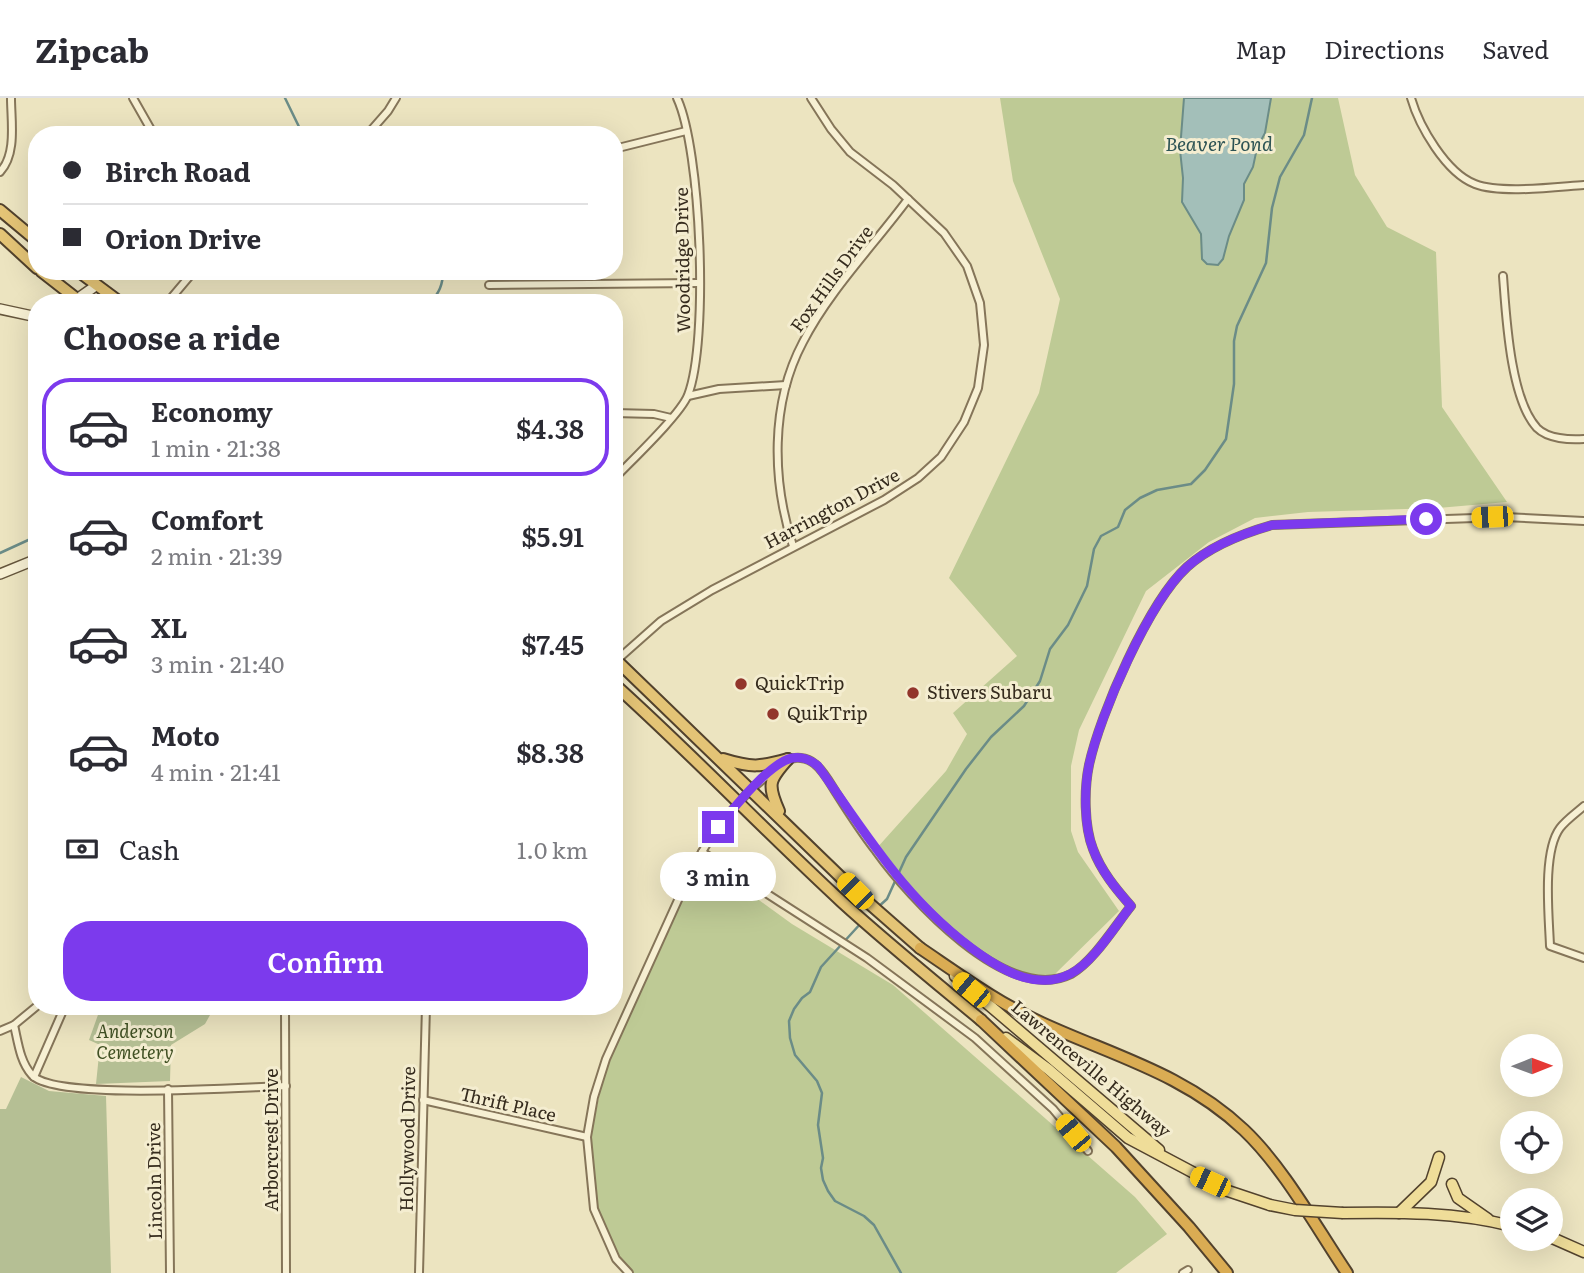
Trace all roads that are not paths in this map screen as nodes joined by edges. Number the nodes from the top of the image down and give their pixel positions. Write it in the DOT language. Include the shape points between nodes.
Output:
graph roads {
  1 [pos="11,98"];
  2 [pos="133,98"];
  3 [pos="396,98"];
  4 [pos="677,98"];
  5 [pos="811,98"];
  6 [pos="1411,98"];
  7 [pos="149,126"];
  8 [pos="375,126"];
  9 [pos="686,131"];
  10 [pos="623,147"];
  11 [pos="0,172"];
  12 [pos="1584,185"];
  13 [pos="908,199"];
  14 [pos="0,210"];
  15 [pos="0,233"];
  16 [pos="28,233"];
  17 [pos="28,259"];
  18 [pos="1503,276"];
  19 [pos="53,280"];
  20 [pos="90,280"];
  21 [pos="186,280"];
  22 [pos="699,283"];
  23 [pos="97,285"];
  24 [pos="489,285"];
  25 [pos="71,294"];
  26 [pos="87,294"];
  27 [pos="109,294"];
  28 [pos="175,294"];
  29 [pos="0,309"];
  30 [pos="28,312"];
  31 [pos="24,313"];
  32 [pos="28,314"];
  33 [pos="786,384"];
  34 [pos="688,396"];
  35 [pos="623,413"];
  36 [pos="671,418"];
  37 [pos="1584,439"];
  38 [pos="623,469"];
  39 [pos="1584,521"];
  40 [pos="793,545"];
  41 [pos="28,563"];
  42 [pos="0,574"];
  43 [pos="623,653"];
  44 [pos="623,666"];
  45 [pos="623,692"];
  46 [pos="719,758"];
  47 [pos="789,759"];
  48 [pos="751,789"];
  49 [pos="738,803"];
  50 [pos="1584,806"];
  51 [pos="782,819"];
  52 [pos="702,852"];
  53 [pos="920,948"];
  54 [pos="1584,958"];
  55 [pos="28,1013"];
  56 [pos="61,1015"];
  57 [pos="285,1015"];
  58 [pos="426,1015"];
  59 [pos="981,1020"];
  60 [pos="14,1025"];
  61 [pos="0,1031"];
  62 [pos="34,1077"];
  63 [pos="286,1086"];
  64 [pos="168,1089"];
  65 [pos="423,1100"];
  66 [pos="587,1137"];
  67 [pos="1088,1151"];
  68 [pos="1438,1157"];
  69 [pos="1175,1164"];
  70 [pos="1452,1184"];
  71 [pos="1399,1213"];
  72 [pos="1491,1221"];
  73 [pos="1500,1223"];
  74 [pos="1563,1243"];
  75 [pos="1584,1252"];
  76 [pos="170,1273"];
  77 [pos="286,1273"];
  78 [pos="419,1273"];
  79 [pos="629,1273"];
  80 [pos="1227,1273"];
  81 [pos="1347,1273"];
  1 -- 11 [label="street" via="11,145"];
  2 -- 7 [label="street"];
  3 -- 8 [label="street"];
  4 -- 9 [label="street, Woodridge Drive"];
  5 -- 13 [label="street, Harrington Drive" via="850,152"];
  6 -- 12 [label="street" via="1431,142 1452,170 1474,184 1521,188"];
  9 -- 10 [label="street"];
  9 -- 22 [label="street, Woodridge Drive" via="695,170"];
  13 -- 33 [label="street, Fox Hills Drive" via="802,342"];
  13 -- 40 [label="street, Harrington Drive" via="944,233 967,266 980,303 984,345 978,388 964,422 941,457 918,478"];
  14 -- 16 [label="highway"];
  15 -- 17 [label="highway"];
  18 -- 37 [label="street" via="1517,385 1529,416 1539,430 1550,435"];
  19 -- 25 [label="highway"];
  20 -- 23 [label="highway"];
  21 -- 28 [label="street"];
  22 -- 24 [label="street"];
  22 -- 34 [label="street, Woodridge Drive" via="699,330"];
  23 -- 26 [label="main road"];
  23 -- 27 [label="highway"];
  29 -- 31 [label="main road"];
  30 -- 31 [label="main road"];
  31 -- 32 [label="main road"];
  33 -- 34 [label="street"];
  33 -- 40 [label="street, Fox Hills Drive" via="777,447 779,495"];
  34 -- 36 [label="street, Woodridge Drive"];
  35 -- 36 [label="street"];
  36 -- 38 [label="street, Woodridge Drive"];
  39 -- 47 [label="street" via="1504,517 1272,525 1190,565 1161,600 1132,651 1098,734 1085,792 1092,848 1107,878 1131,906 1071,974 1040,980 1021,978 956,937 877,853 818,766 801,758"];
  40 -- 43 [label="street, Harrington Drive" via="661,621"];
  41 -- 42 [label="main road"];
  44 -- 46 [label="highway, Lawrenceville Highway"];
  45 -- 49 [label="highway, Lawrenceville Highway"];
  46 -- 47 [label="highway" via="747,766"];
  46 -- 48 [label="highway, Lawrenceville Highway"];
  47 -- 48 [label="street"];
  47 -- 51 [label="highway" via="771,782"];
  48 -- 49 [label="street"];
  48 -- 51 [label="highway, Lawrenceville Highway"];
  49 -- 52 [label="street"];
  49 -- 59 [label="highway, Lawrenceville Highway" via="844,904"];
  50 -- 54 [label="street" via="1559,830 1551,851 1550,946"];
  51 -- 53 [label="highway, Lawrenceville Highway"];
  52 -- 66 [label="street" via="606,1059"];
  52 -- 67 [label="street" via="867,958 975,1038 1053,1109"];
  53 -- 69 [label="main road, Lawrenceville Highway"];
  53 -- 81 [label="highway" via="1012,1009 1141,1063 1213,1105 1265,1153"];
  55 -- 60 [label="street"];
  56 -- 62 [label="street"];
  57 -- 63 [label="street, Arborcrest Drive"];
  58 -- 65 [label="street, Hollywood Drive"];
  59 -- 69 [label="main road, Lawrenceville Highway" via="1048,1069 1128,1138"];
  59 -- 80 [label="highway" via="1115,1147"];
  60 -- 61 [label="street"];
  60 -- 62 [label="street" via="23,1059"];
  62 -- 64 [label="street" via="55,1086 87,1090"];
  63 -- 64 [label="street"];
  63 -- 77 [label="street, Arborcrest Drive"];
  64 -- 76 [label="street, Lincoln Drive"];
  65 -- 66 [label="street, Thrift Place"];
  65 -- 78 [label="street, Hollywood Drive"];
  66 -- 79 [label="street" via="594,1209 616,1259"];
  68 -- 71 [label="main road" via="1431,1182"];
  69 -- 71 [label="main road, Lawrenceville Highway, bridge" via="1228,1191 1269,1205"];
  70 -- 72 [label="main road" via="1458,1198"];
  71 -- 72 [label="main road, Lawrenceville Highway"];
  72 -- 73 [label="main road, Lawrenceville Highway"];
  74 -- 75 [label="main road"];
}
